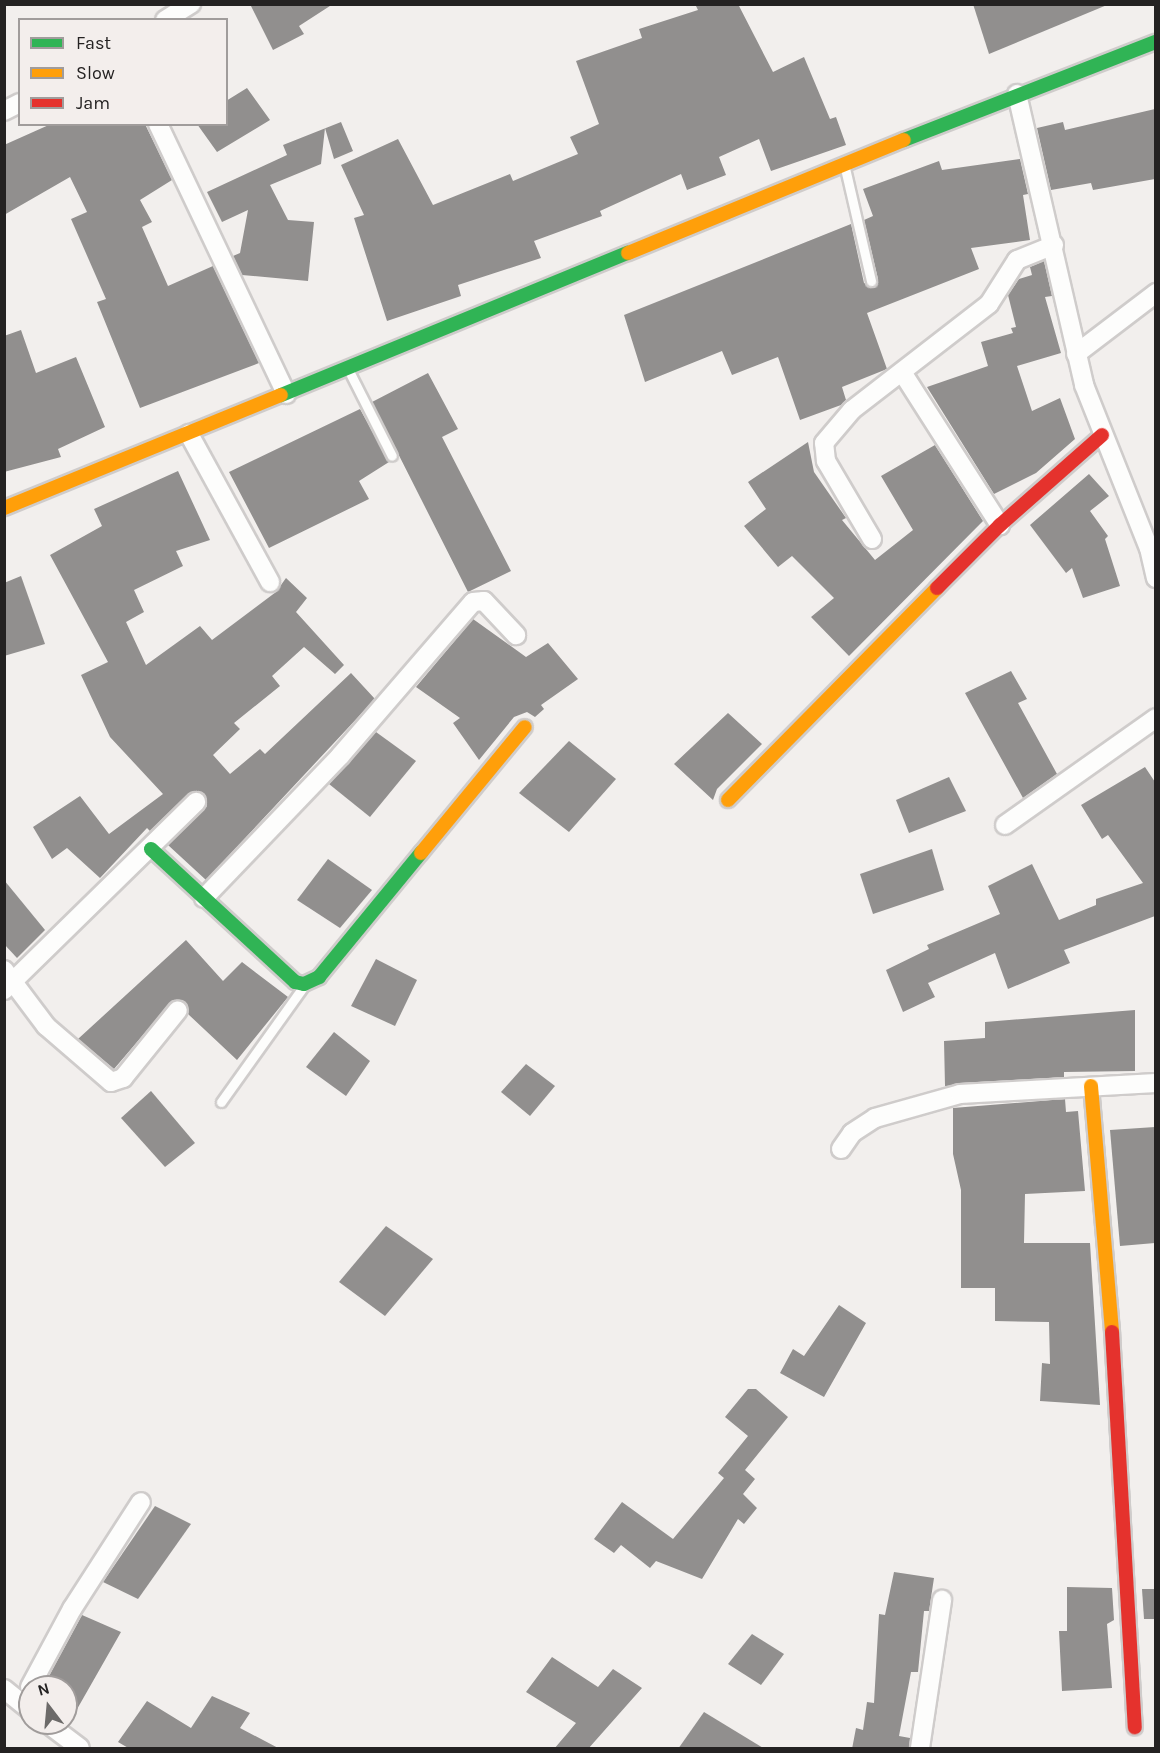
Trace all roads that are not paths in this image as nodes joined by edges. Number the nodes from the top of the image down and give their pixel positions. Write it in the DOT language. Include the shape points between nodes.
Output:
graph roads {
  1 [pos="191,4"];
  2 [pos="168,18"];
  3 [pos="1155,42"];
  4 [pos="1017,94"];
  5 [pos="18,104"];
  6 [pos="4,111"];
  7 [pos="159,126"];
  8 [pos="844,165"];
  9 [pos="1054,245"];
  10 [pos="871,281"];
  11 [pos="1155,293"];
  12 [pos="1076,354"];
  13 [pos="348,369"];
  14 [pos="902,372"];
  15 [pos="286,394"];
  16 [pos="189,434"];
  17 [pos="1102,435"];
  18 [pos="392,456"];
  19 [pos="4,508"];
  20 [pos="1000,525"];
  21 [pos="872,538"];
  22 [pos="1152,545"];
  23 [pos="1155,578"];
  24 [pos="270,582"];
  25 [pos="516,635"];
  26 [pos="1155,718"];
  27 [pos="525,727"];
  28 [pos="728,800"];
  29 [pos="196,802"];
  30 [pos="1005,825"];
  31 [pos="151,849"];
  32 [pos="204,898"];
  33 [pos="7,981"];
  34 [pos="304,984"];
  35 [pos="178,1010"];
  36 [pos="1155,1083"];
  37 [pos="1091,1086"];
  38 [pos="221,1102"];
  39 [pos="841,1149"];
  40 [pos="141,1502"];
  41 [pos="942,1600"];
  42 [pos="39,1675"];
  43 [pos="1135,1727"];
  44 [pos="62,1735"];
  45 [pos="80,1749"];
  46 [pos="920,1749"];
  1 -- 2 [label="street"];
  3 -- 4 [label="street"];
  4 -- 8 [label="street"];
  4 -- 9 [label="street"];
  5 -- 6 [label="street"];
  7 -- 15 [label="street"];
  8 -- 10 [label="lane"];
  8 -- 13 [label="street"];
  9 -- 12 [label="street"];
  9 -- 14 [label="street" via="1017,260 989,304"];
  11 -- 12 [label="street"];
  12 -- 17 [label="street"];
  13 -- 15 [label="street"];
  13 -- 18 [label="lane"];
  14 -- 20 [label="street"];
  14 -- 21 [label="street" via="852,410 829,437 823,452"];
  15 -- 16 [label="street"];
  16 -- 19 [label="street"];
  16 -- 24 [label="street"];
  17 -- 20 [label="street"];
  17 -- 22 [label="street"];
  20 -- 28 [label="street"];
  22 -- 23 [label="street"];
  25 -- 32 [label="street" via="484,601 473,602 340,756"];
  26 -- 30 [label="street"];
  27 -- 34 [label="street" via="319,976"];
  29 -- 31 [label="street"];
  31 -- 32 [label="street"];
  31 -- 33 [label="street"];
  32 -- 34 [label="street" via="296,982"];
  33 -- 35 [label="street" via="52,1032 111,1082 123,1078"];
  34 -- 38 [label="lane"];
  36 -- 37 [label="street"];
  37 -- 39 [label="street" via="960,1094 908,1106 875,1118 852,1133"];
  37 -- 43 [label="street" via="1112,1328"];
  40 -- 42 [label="street" via="72,1609"];
  41 -- 46 [label="street"];
  44 -- 45 [label="street"];
}
